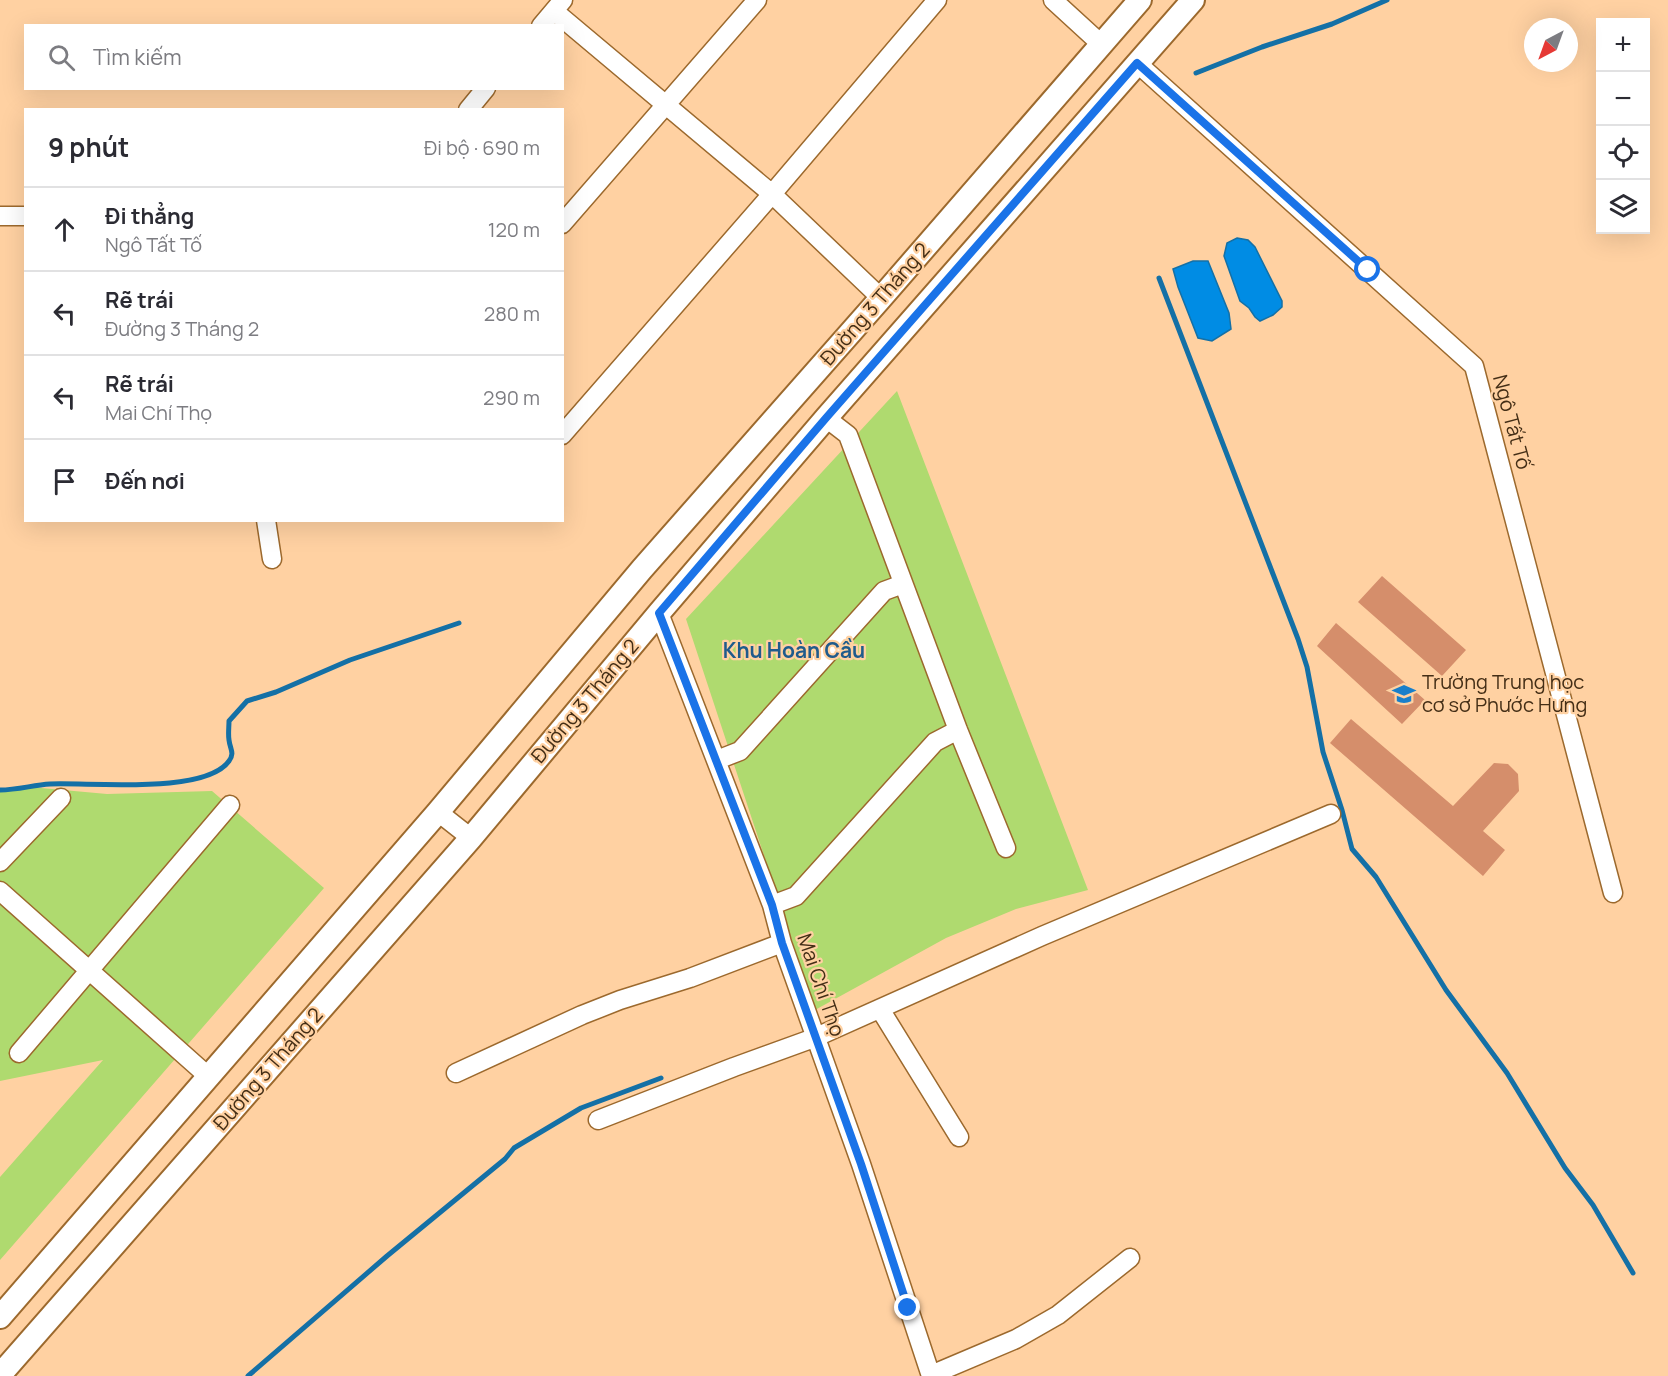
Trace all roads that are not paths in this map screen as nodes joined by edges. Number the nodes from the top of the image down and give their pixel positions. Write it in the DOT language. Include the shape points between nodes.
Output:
graph roads {
  1 [pos="757,0"];
  2 [pos="937,0"];
  3 [pos="1053,0"];
  4 [pos="1140,0"];
  5 [pos="1193,0"];
  6 [pos="559,6"];
  7 [pos="543,24"];
  8 [pos="1101,44"];
  9 [pos="1137,63"];
  10 [pos="484,90"];
  11 [pos="664,105"];
  12 [pos="470,108"];
  13 [pos="772,194"];
  14 [pos="0,216"];
  15 [pos="24,216"];
  16 [pos="564,222"];
  17 [pos="881,298"];
  18 [pos="826,418"];
  19 [pos="564,433"];
  20 [pos="266,522"];
  21 [pos="272,559"];
  22 [pos="903,584"];
  23 [pos="659,613"];
  24 [pos="958,730"];
  25 [pos="717,760"];
  26 [pos="61,798"];
  27 [pos="230,804"];
  28 [pos="438,812"];
  29 [pos="1331,814"];
  30 [pos="471,838"];
  31 [pos="1006,848"];
  32 [pos="0,862"];
  33 [pos="0,891"];
  34 [pos="1613,893"];
  35 [pos="772,905"];
  36 [pos="782,943"];
  37 [pos="89,970"];
  38 [pos="880,1009"];
  39 [pos="814,1038"];
  40 [pos="19,1053"];
  41 [pos="456,1073"];
  42 [pos="209,1077"];
  43 [pos="598,1120"];
  44 [pos="959,1137"];
  45 [pos="1130,1258"];
  46 [pos="0,1317"];
  47 [pos="3,1363"];
  48 [pos="931,1376"];
  1 -- 11 [label="street"];
  2 -- 13 [label="street"];
  3 -- 8 [label="street"];
  4 -- 8 [label="main road, Đường 3 Tháng 2"];
  5 -- 9 [label="main road, Đường 3 Tháng 2"];
  6 -- 7 [label="street"];
  6 -- 11 [label="street"];
  8 -- 17 [label="main road, Đường 3 Tháng 2"];
  9 -- 18 [label="main road, Đường 3 Tháng 2"];
  9 -- 34 [label="street, Ngô Tất Tố" via="1474,366"];
  10 -- 12 [label="street"];
  11 -- 13 [label="street"];
  11 -- 16 [label="street"];
  13 -- 17 [label="street"];
  13 -- 19 [label="street"];
  14 -- 15 [label="street"];
  17 -- 28 [label="main road, Đường 3 Tháng 2" via="642,569"];
  18 -- 22 [label="street" via="848,435"];
  18 -- 23 [label="main road, Đường 3 Tháng 2"];
  20 -- 21 [label="street"];
  22 -- 24 [label="street"];
  22 -- 25 [label="street" via="884,591 740,751"];
  23 -- 25 [label="street, Mai Chí Thọ"];
  23 -- 30 [label="main road, Đường 3 Tháng 2"];
  24 -- 31 [label="street"];
  24 -- 35 [label="street" via="934,742 796,896"];
  25 -- 35 [label="street, Mai Chí Thọ"];
  26 -- 32 [label="street"];
  27 -- 37 [label="street"];
  28 -- 30 [label="street"];
  28 -- 42 [label="main road, Đường 3 Tháng 2"];
  29 -- 38 [label="street"];
  30 -- 47 [label="main road, Đường 3 Tháng 2"];
  33 -- 37 [label="street"];
  35 -- 36 [label="street, Mai Chí Thọ"];
  36 -- 39 [label="street, Mai Chí Thọ"];
  36 -- 41 [label="street" via="582,1015"];
  37 -- 40 [label="street"];
  37 -- 42 [label="street"];
  38 -- 39 [label="street"];
  38 -- 44 [label="street"];
  39 -- 43 [label="street"];
  39 -- 48 [label="street, Mai Chí Thọ" via="861,1164"];
  42 -- 46 [label="main road, Đường 3 Tháng 2"];
  45 -- 48 [label="street" via="1058,1315 1016,1339"];
}
